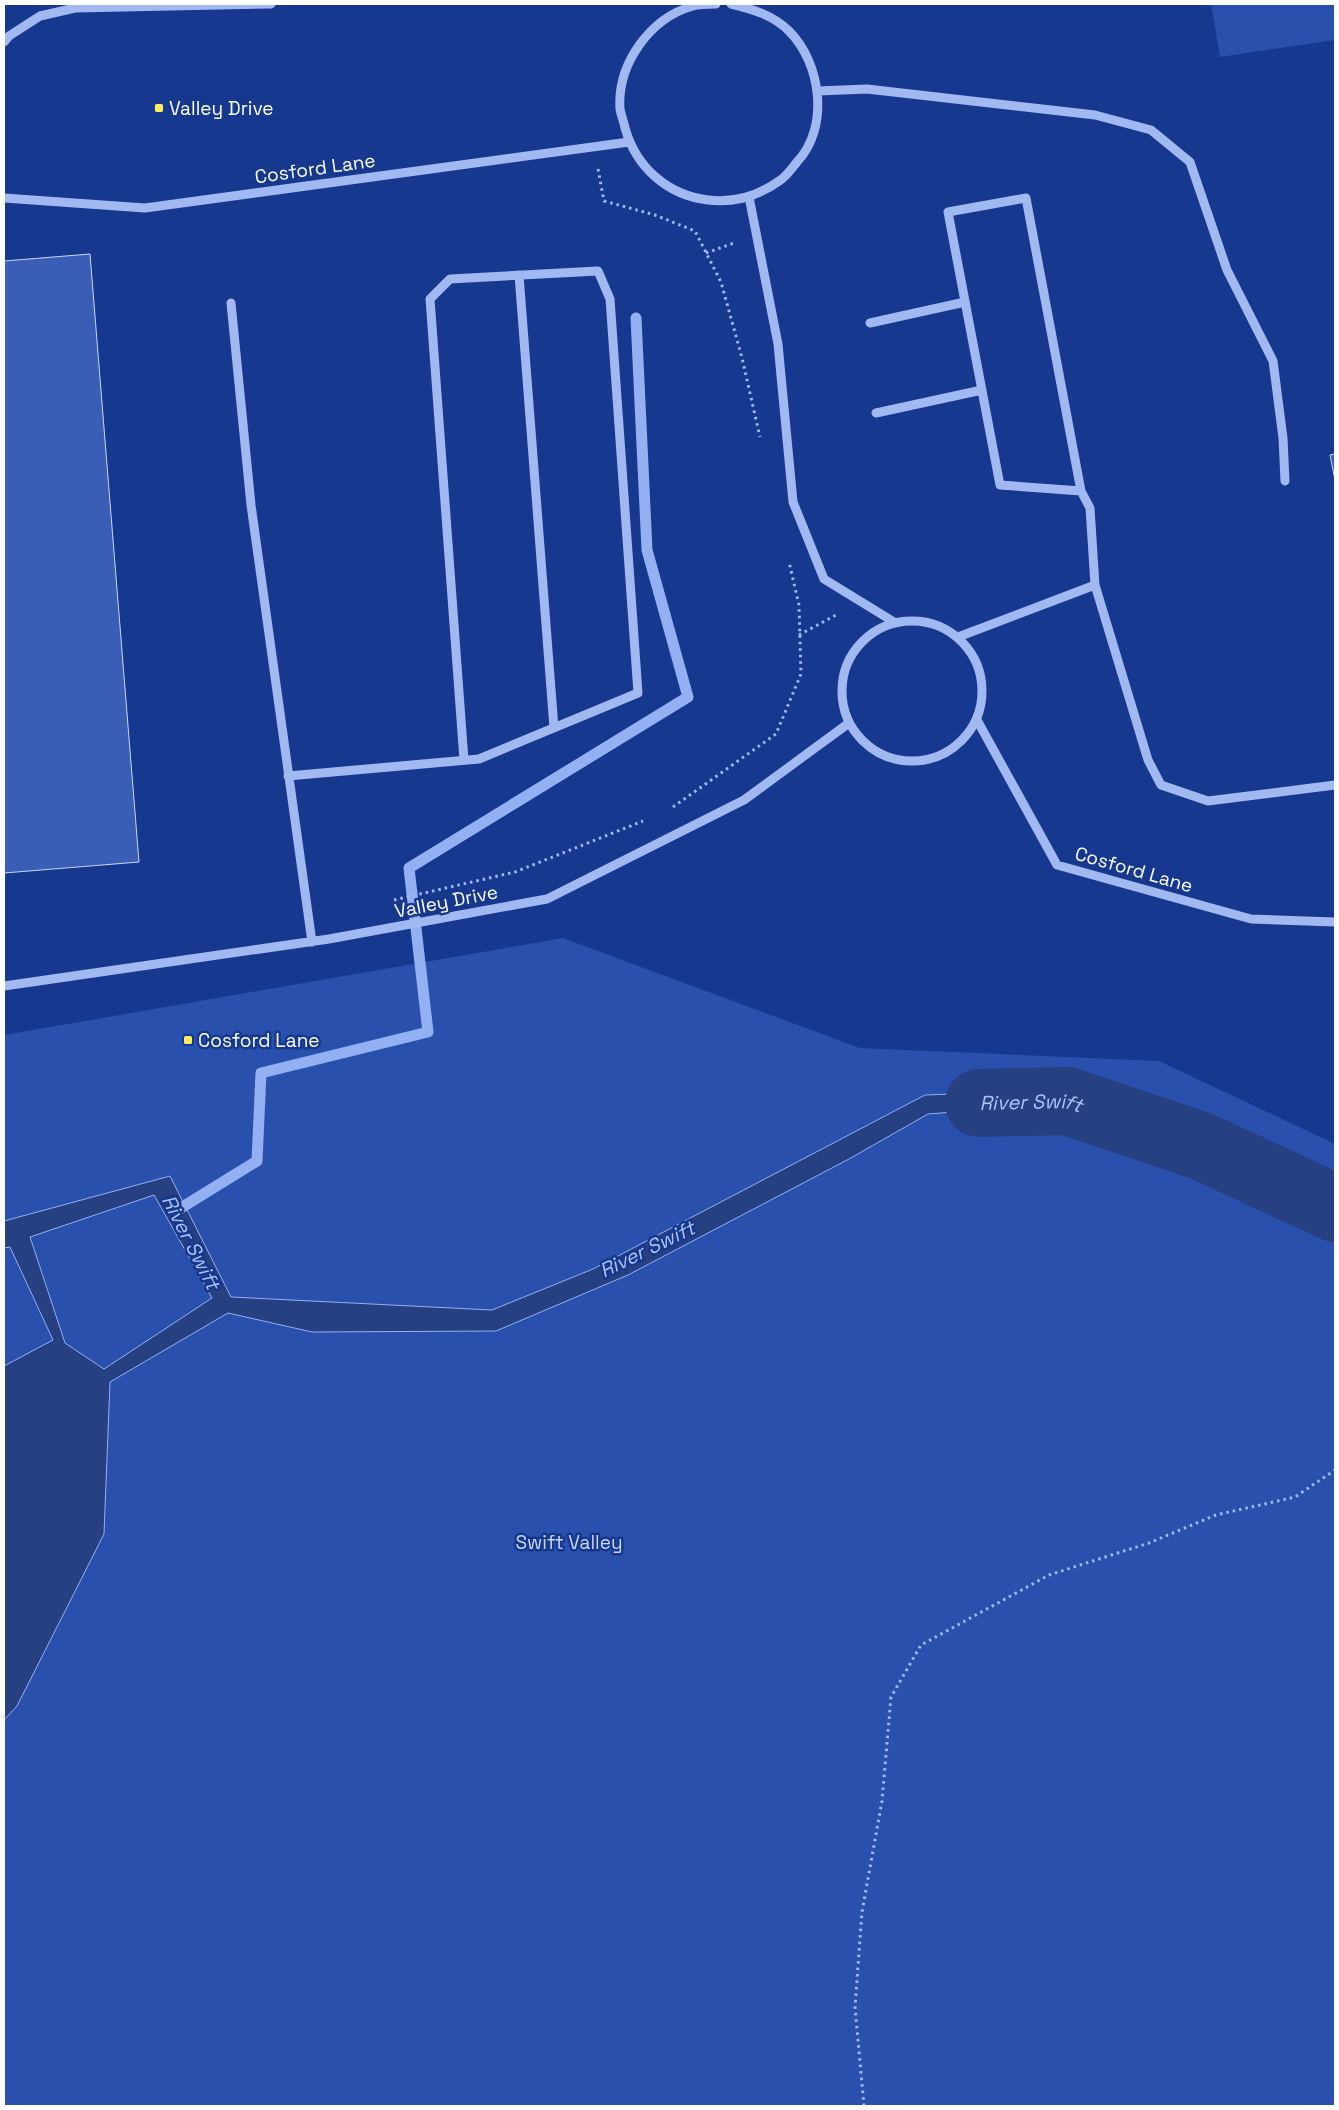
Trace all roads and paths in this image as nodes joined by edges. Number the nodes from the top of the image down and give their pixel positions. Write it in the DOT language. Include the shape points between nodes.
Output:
graph roads {
  1 [pos="271,4"];
  2 [pos="716,4"];
  3 [pos="731,4"];
  4 [pos="693,5"];
  5 [pos="4,42"];
  6 [pos="818,91"];
  7 [pos="629,142"];
  8 [pos="749,197"];
  9 [pos="4,198"];
  10 [pos="519,275"];
  11 [pos="965,302"];
  12 [pos="231,303"];
  13 [pos="870,323"];
  14 [pos="982,390"];
  15 [pos="876,413"];
  16 [pos="1285,482"];
  17 [pos="1080,491"];
  18 [pos="1095,585"];
  19 [pos="860,601"];
  20 [pos="894,622"];
  21 [pos="799,635"];
  22 [pos="958,637"];
  23 [pos="976,720"];
  24 [pos="849,723"];
  25 [pos="554,728"];
  26 [pos="464,760"];
  27 [pos="288,776"];
  28 [pos="1335,785"];
  29 [pos="1335,922"];
  30 [pos="312,942"];
  31 [pos="4,986"];
  32 [pos="1335,1470"];
  33 [pos="864,2106"];
  1 -- 5 [label="street" via="75,8 40,16"];
  2 -- 4 [label="street"];
  3 -- 6 [label="street" via="760,11 788,30 808,58"];
  4 -- 7 [label="street" via="662,21 638,45 624,76 620,110"];
  6 -- 8 [label="street" via="816,125 803,156 780,181"];
  6 -- 16 [label="street" via="867,89 1095,115 1151,130 1190,162 1227,270 1273,361"];
  7 -- 8 [label="street" via="644,167 666,186 693,198 721,201"];
  7 -- 9 [label="street, Cosford Lane" via="145,208"];
  8 -- 19 [label="street" via="778,344 793,502 824,578"];
  10 -- 25 [label="street"];
  10 -- 25 [label="street" via="598,270 610,299 638,693"];
  10 -- 26 [label="street" via="450,279 430,299"];
  11 -- 13 [label="street"];
  11 -- 14 [label="street"];
  11 -- 17 [label="street" via="948,212 1026,198"];
  12 -- 27 [label="street" via="251,505"];
  14 -- 15 [label="street"];
  14 -- 17 [label="street" via="1000,485"];
  17 -- 18 [label="street" via="1090,508"];
  18 -- 22 [label="street"];
  18 -- 28 [label="street" via="1148,760 1161,785 1208,801"];
  19 -- 20 [label="street"];
  19 -- 21 [label="path"];
  20 -- 22 [label="street" via="916,620 938,625"];
  20 -- 24 [label="street" via="864,639 848,662 842,682 842,703"];
  22 -- 23 [label="street" via="973,654 981,675 982,698"];
  23 -- 24 [label="street" via="964,739 946,753 925,760 902,760 881,754 863,741"];
  23 -- 29 [label="street, Cosford Lane" via="1057,865 1251,919"];
  24 -- 30 [label="street, Valley Drive" via="744,800 547,899"];
  25 -- 26 [label="street" via="479,759"];
  26 -- 27 [label="street"];
  27 -- 30 [label="street"];
  30 -- 31 [label="street, Valley Drive"];
  32 -- 33 [label="path" via="1294,1497 1216,1515 1149,1543 1049,1575 920,1645 891,1697 882,1801 862,1912 854,2007"];
}
